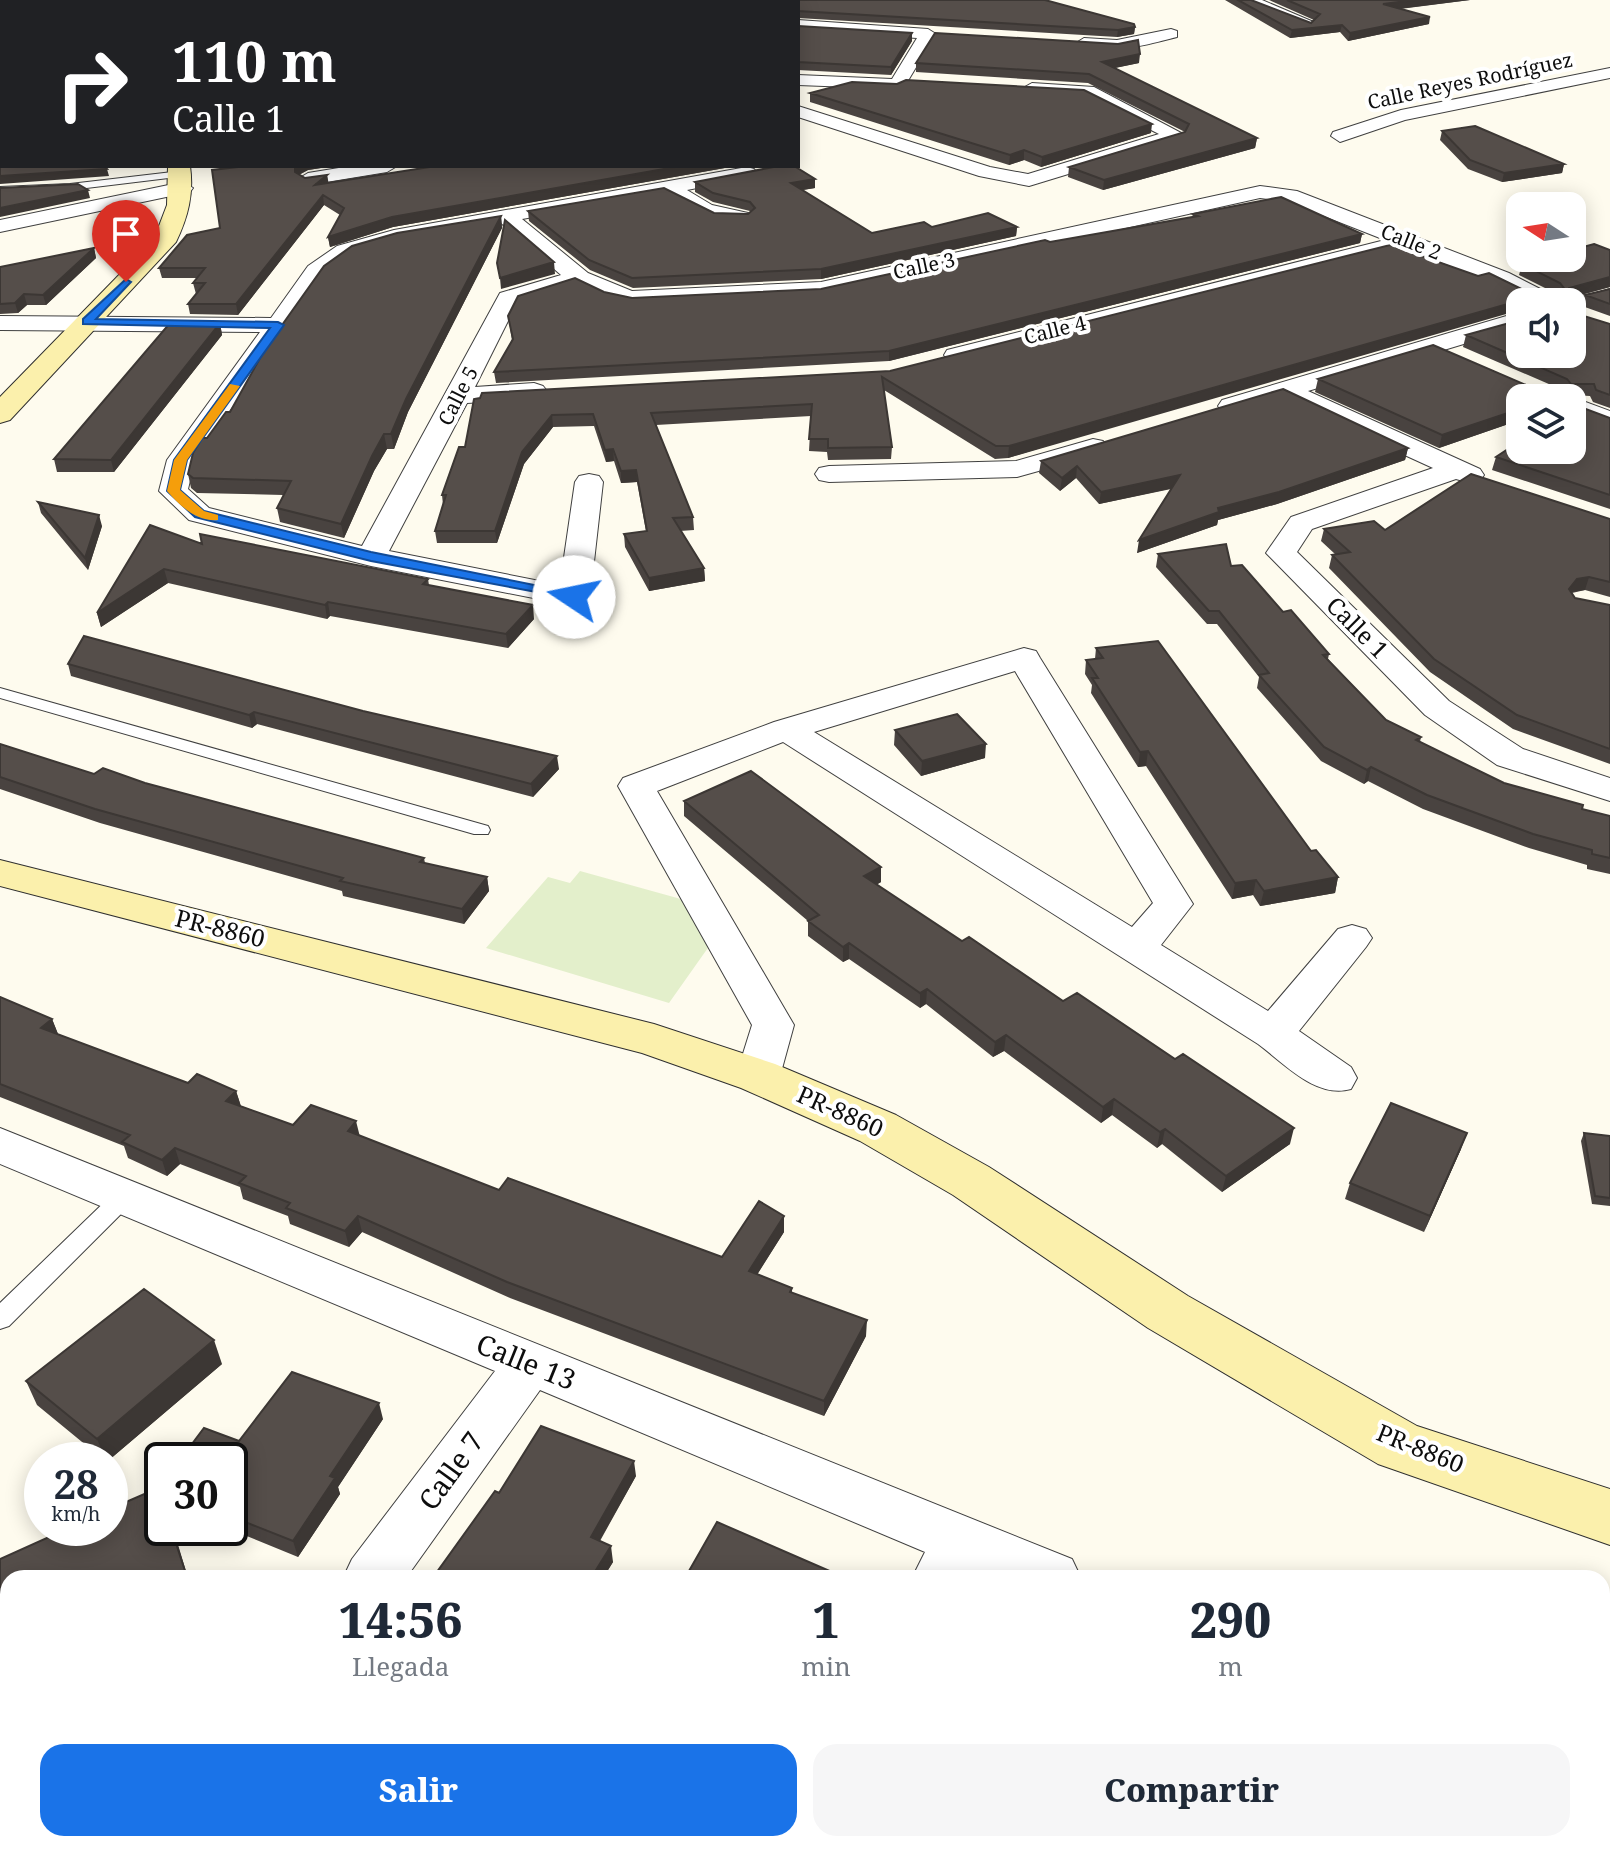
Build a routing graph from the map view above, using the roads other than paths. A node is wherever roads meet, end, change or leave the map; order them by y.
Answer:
1 (1248, 0) edge
2 (1308, 23) edge
3 (800, 25) edge
4 (1171, 34) dead end
5 (1070, 42) edge
6 (1610, 73) edge
7 (800, 80) edge
8 (1010, 86) edge
9 (800, 112) edge
10 (1340, 136) dead end
11 (376, 168) edge
12 (772, 169) edge
13 (184, 175) edge
14 (309, 180) edge
15 (668, 187) junction
16 (0, 190) edge
17 (1270, 193) joint
18 (505, 216) junction
19 (741, 217) edge
20 (0, 226) edge
21 (1407, 241) junction
22 (578, 277) junction
23 (1521, 288) edge
24 (1610, 292) edge
25 (1586, 299) edge
26 (1586, 318) edge
27 (87, 322) junction
28 (0, 323) edge
29 (1506, 323) edge
30 (1601, 324) edge
31 (278, 325) junction
32 (1433, 346) junction
33 (1460, 358) edge
34 (935, 360) edge
35 (554, 390) edge
36 (1284, 390) junction
37 (459, 396) junction
38 (1586, 411) edge
39 (1209, 412) edge
40 (0, 414) edge
41 (1610, 420) edge
42 (1118, 440) edge
43 (1456, 470) junction
44 (829, 474) dead end
45 (589, 482) dead end
46 (1498, 484) edge
47 (371, 557) junction
48 (0, 693) edge
49 (786, 729) junction
50 (1610, 790) edge
51 (481, 830) dead end
52 (0, 873) edge
53 (1352, 938) dead end
54 (1137, 948) junction
55 (1273, 1034) junction
56 (758, 1076) junction
57 (1335, 1078) dead end
58 (0, 1145) edge
59 (125, 1196) junction
60 (0, 1319) edge
61 (530, 1364) junction
62 (1610, 1517) edge
63 (951, 1560) edge
64 (378, 1570) edge
65 (1007, 1570) edge

1 - 2 street
3 - 7 street
4 - 5 street
6 - 10 street, Calle Reyes Rodríguez
8 - 9 street
11 - 14 street
12 - 15 street
13 - 16 lane
13 - 20 street
13 - 27 street
15 - 18 street
15 - 19 street
17 - 21 street, Calle 2
17 - 22 street, Calle 3
18 - 22 street, Calle 3
18 - 31 street
21 - 23 street, Calle 2
21 - 34 street, Calle 4
22 - 37 street, Calle 5
24 - 25 lane
26 - 30 street
27 - 28 street
27 - 31 street
27 - 40 street
29 - 32 street
31 - 47 street
32 - 33 street
32 - 36 street
35 - 37 street
36 - 39 street
36 - 43 street
37 - 47 street, Calle 5
38 - 41 street
42 - 44 street
43 - 46 street
43 - 50 street, Calle 1
45 - 47 street
48 - 51 lane
49 - 54 street
49 - 54 street
49 - 56 street
52 - 56 street, PR-8860 / PR-8860
53 - 55 street
54 - 55 street
55 - 57 street
56 - 62 street, PR-8860 / PR-8860
58 - 59 street, Calle 13
59 - 60 lane
59 - 61 street, Calle 13
61 - 63 street, Calle 13
61 - 64 street, Calle 7
63 - 65 street, Calle 13

